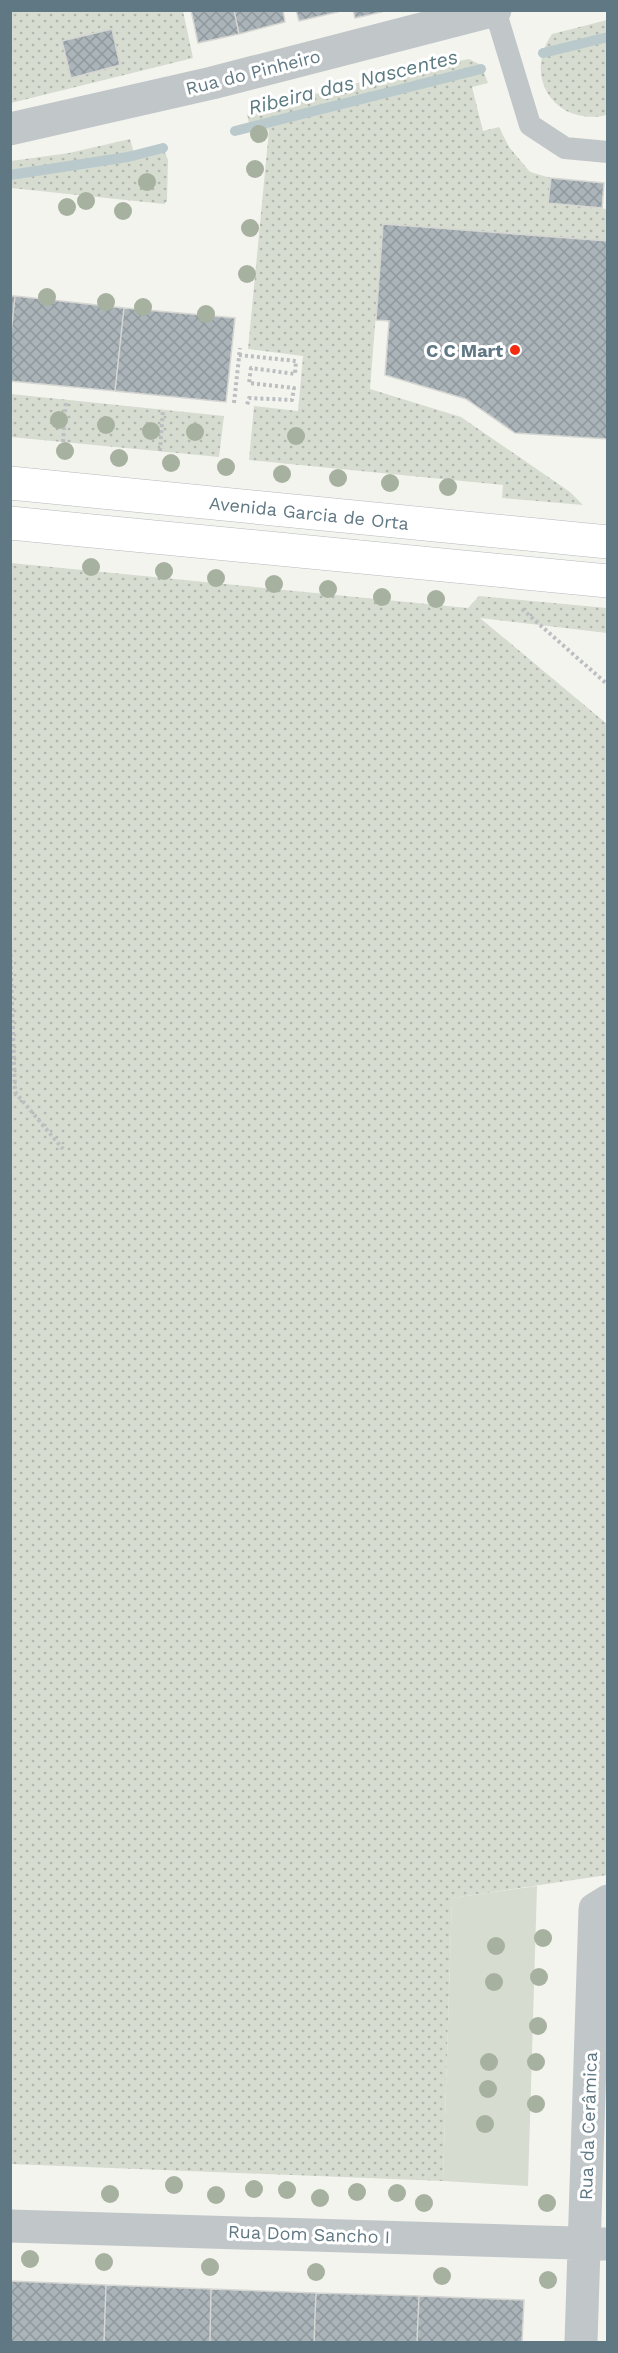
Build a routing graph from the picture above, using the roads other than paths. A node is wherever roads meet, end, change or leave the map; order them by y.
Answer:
1 (495, 10) edge
2 (10, 129) edge
3 (608, 152) edge
4 (10, 483) edge
5 (10, 523) edge
6 (608, 542) edge
7 (608, 581) edge
8 (601, 1905) edge
9 (599, 2050) edge
10 (10, 2226) edge
11 (595, 2243) edge
12 (581, 2343) edge

1 - 2 street, Rua do Pinheiro
1 - 3 lane
4 - 6 main road, Avenida Garcia de Orta
5 - 7 main road
8 - 9 street, Rua da Cerâmica
9 - 11 street, Rua da Cerâmica
10 - 11 street, Rua Dom Sancho I
11 - 12 street, Rua da Cerâmica

